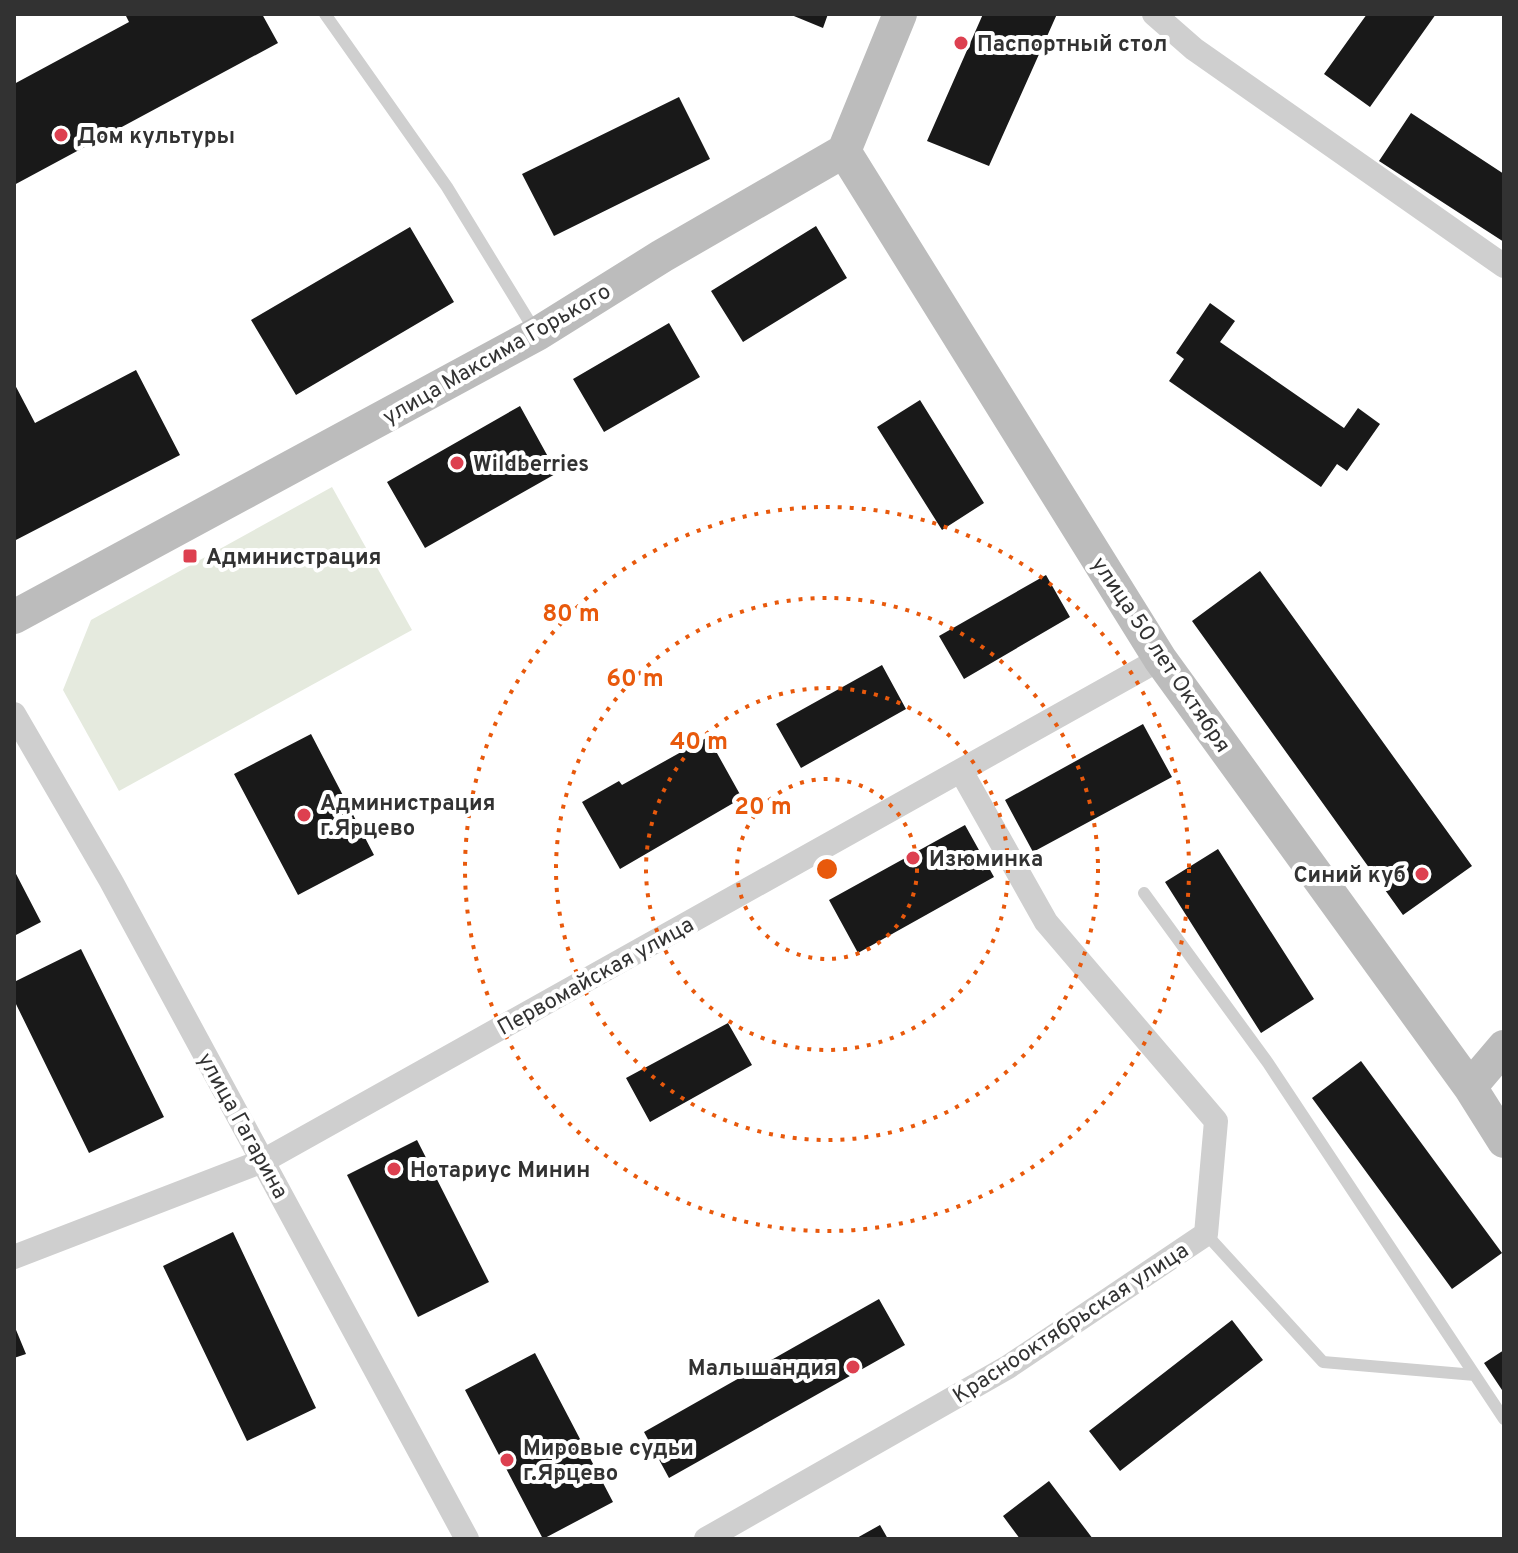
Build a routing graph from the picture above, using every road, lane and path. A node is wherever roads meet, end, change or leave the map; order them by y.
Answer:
1 (325, 14) edge
2 (900, 14) edge
3 (1154, 14) edge
4 (844, 151) junction
5 (1504, 266) edge
6 (537, 334) junction
7 (14, 617) edge
8 (1160, 659) junction
9 (14, 714) edge
10 (961, 771) junction
11 (1144, 893) dead end
12 (1504, 1047) edge
13 (1470, 1087) junction
14 (1504, 1141) edge
15 (263, 1161) junction
16 (1206, 1234) junction
17 (14, 1257) edge
18 (1475, 1375) junction
19 (1504, 1419) edge
20 (467, 1539) edge
21 (706, 1539) edge

1 - 6 lane
2 - 4 street
3 - 5 street
4 - 6 street, улица Максима Горького
4 - 8 street, улица 50 лет Октября
6 - 7 street, улица Максима Горького
8 - 10 street, Первомайская улица
8 - 13 street, улица 50 лет Октября
9 - 15 street, улица Гагарина
10 - 15 street, Первомайская улица
10 - 16 street, Краснооктябрьская улица
11 - 18 lane
12 - 13 street
13 - 14 street, улица 50 лет Октября
15 - 17 street, Первомайская улица
15 - 20 street, улица Гагарина
16 - 18 lane
16 - 21 street, Краснооктябрьская улица
18 - 19 lane

